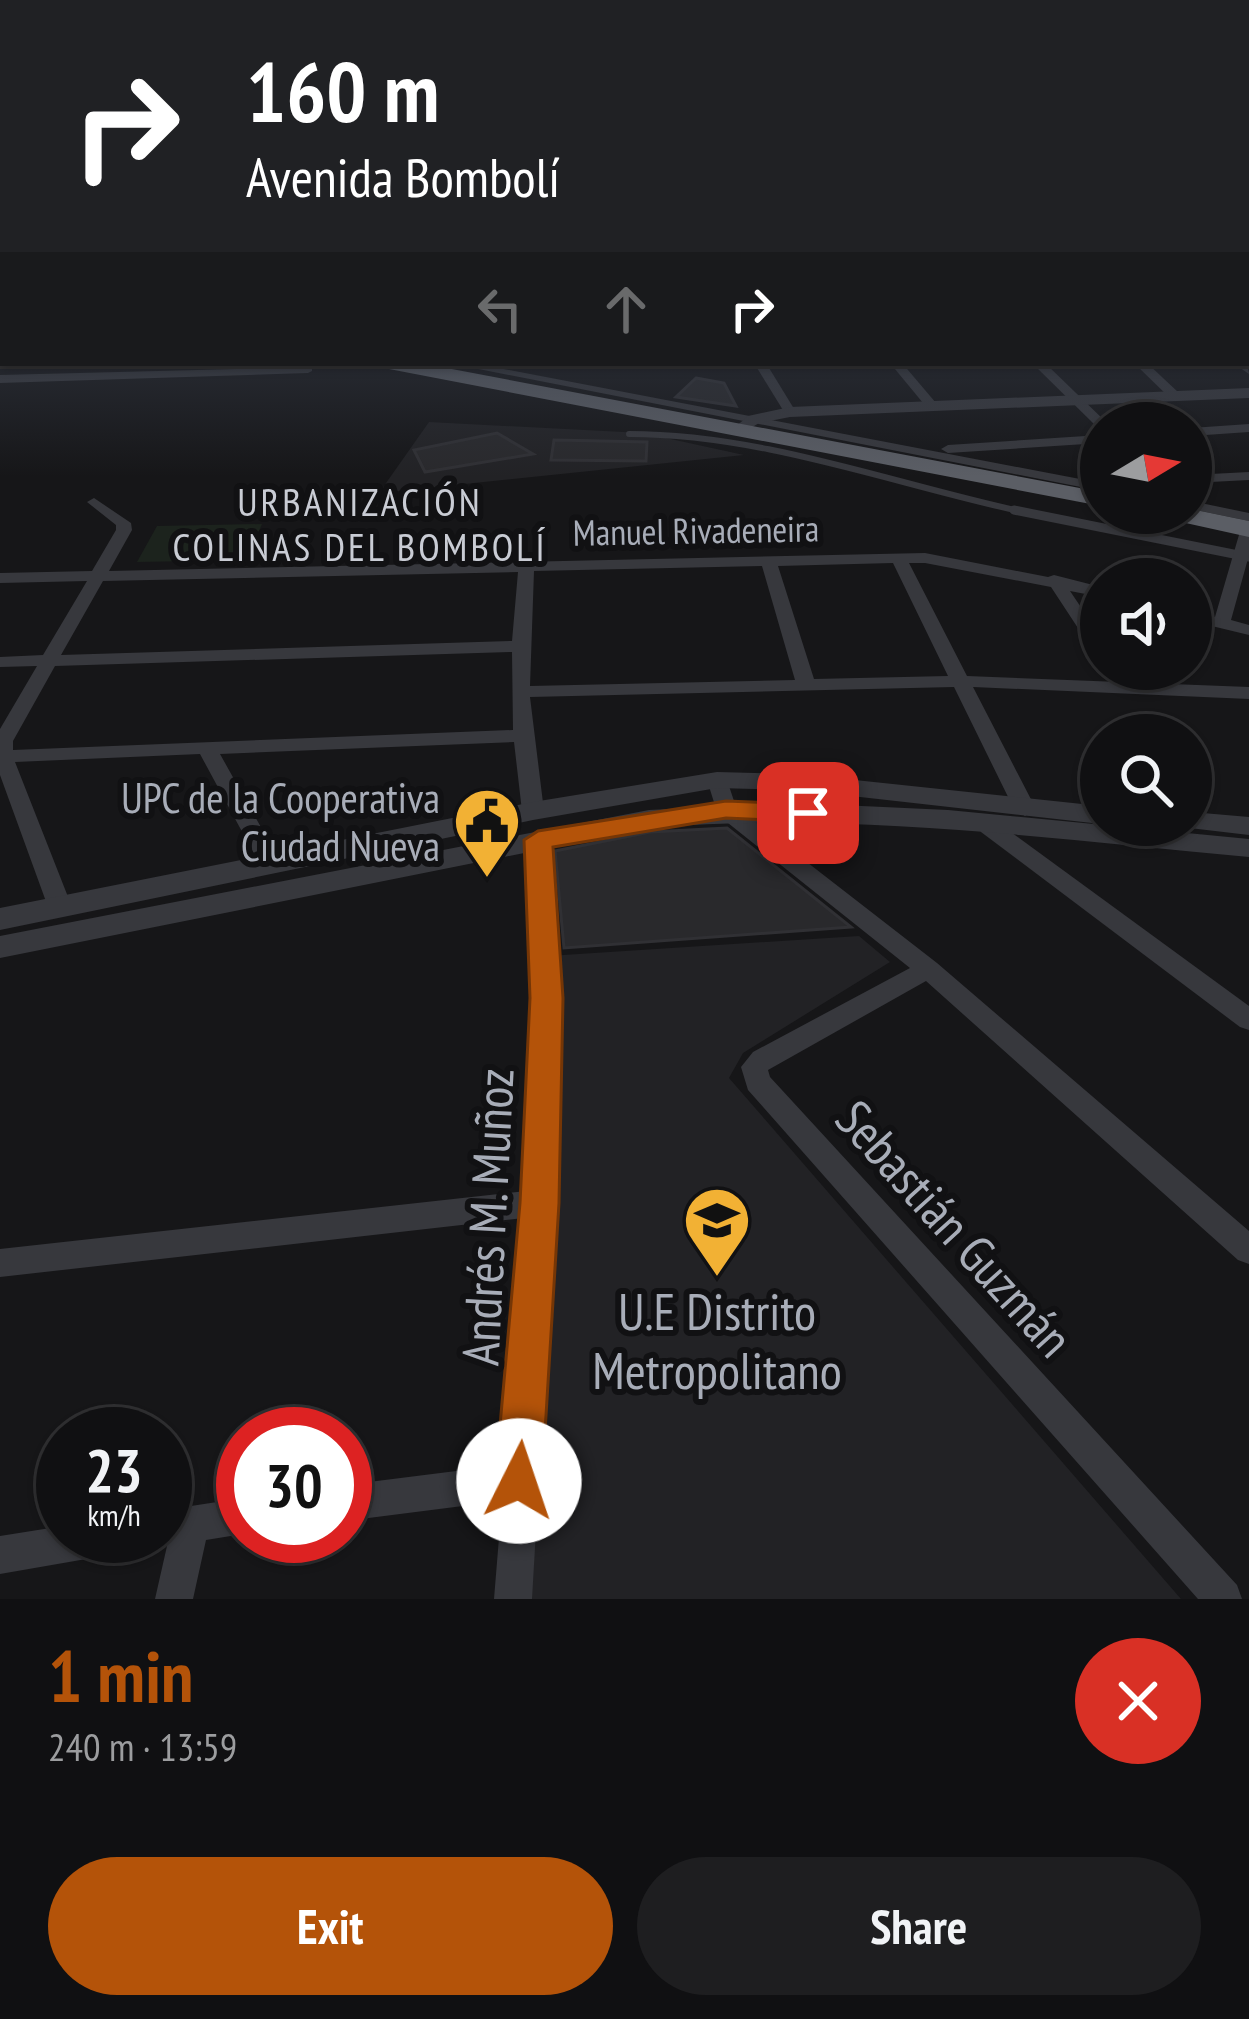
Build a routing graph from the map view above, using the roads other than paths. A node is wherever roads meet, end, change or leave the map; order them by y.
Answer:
1 (411, 366) edge
2 (462, 366) edge
3 (520, 366) edge
4 (762, 366) edge
5 (899, 366) edge
6 (1040, 366) edge
7 (1143, 366) edge
8 (308, 369) dead end
9 (492, 377) junction
10 (0, 379) edge
11 (1175, 396) junction
12 (1249, 397) edge
13 (1094, 402) edge
14 (1108, 402) edge
15 (1080, 403) junction
16 (932, 406) junction
17 (790, 412) junction
18 (758, 426) junction
19 (1249, 428) edge
20 (1212, 431) edge
21 (629, 434) dead end
22 (1080, 440) edge
23 (919, 452) junction
24 (882, 455) junction
25 (1249, 476) edge
26 (1212, 478) edge
27 (1080, 483) edge
28 (1080, 489) edge
29 (1064, 491) junction
30 (1080, 494) edge
31 (94, 502) dead end
32 (1212, 517) edge
33 (1212, 525) edge
34 (1247, 536) edge
35 (898, 558) junction
36 (769, 562) junction
37 (526, 566) junction
38 (102, 576) junction
39 (0, 578) edge
40 (1054, 580) junction
41 (1080, 587) edge
42 (1080, 619) edge
43 (1212, 622) edge
44 (1221, 624) junction
45 (1249, 630) edge
46 (519, 646) junction
47 (46, 661) junction
48 (0, 662) edge
49 (959, 681) junction
50 (806, 684) junction
51 (1080, 685) edge
52 (1188, 690) edge
53 (521, 692) junction
54 (1249, 693) edge
55 (519, 736) junction
56 (207, 748) junction
57 (3, 756) junction
58 (717, 780) junction
59 (1025, 809) junction
60 (726, 810) junction
61 (1080, 813) edge
62 (536, 826) junction
63 (989, 826) junction
64 (1212, 830) edge
65 (1247, 844) edge
66 (271, 865) junction
67 (61, 907) junction
68 (0, 919) edge
69 (0, 947) edge
70 (928, 969) junction
71 (1249, 1020) edge
72 (540, 1203) junction
73 (1249, 1250) edge
74 (0, 1263) edge
75 (519, 1481) junction
76 (372, 1500) edge
77 (36, 1549) edge
78 (0, 1555) edge
79 (176, 1563) edge
80 (174, 1599) edge
81 (512, 1599) edge
82 (1223, 1599) edge

1 - 9 highway
2 - 9 street
3 - 9 street
4 - 17 street
5 - 16 street
6 - 15 street
7 - 11 street
8 - 10 street
9 - 18 highway
11 - 12 street
11 - 13 street
12 - 14 street
15 - 16 street
15 - 18 street
16 - 17 street
17 - 18 street
18 - 23 street
18 - 24 highway
19 - 20 street
21 - 34 lane
22 - 23 street
23 - 24 street
23 - 27 street
24 - 29 highway
25 - 26 street
28 - 29 street
29 - 30 highway
31 - 38 street
32 - 34 street
33 - 34 highway
34 - 44 street
35 - 36 street, Manuel Rivadeneira
35 - 40 street, Manuel Rivadeneira
35 - 49 street
36 - 37 street, Manuel Rivadeneira
36 - 50 street
37 - 38 street, Manuel Rivadeneira
37 - 46 street, Andrés M. Muñoz
38 - 39 street, Manuel Rivadeneira
38 - 47 street
40 - 41 street, Manuel Rivadeneira
40 - 42 street
43 - 44 street
44 - 45 street
46 - 47 street
46 - 53 street, Andrés M. Muñoz
47 - 48 street
47 - 57 street
49 - 50 street
49 - 51 street
49 - 59 street
50 - 53 street
52 - 54 street
53 - 55 street, Andrés M. Muñoz
55 - 56 street
55 - 62 street, Andrés M. Muñoz
56 - 57 street
56 - 66 street
57 - 67 street
58 - 59 street
58 - 60 street
58 - 62 street
59 - 61 street
60 - 62 street
60 - 63 street
60 - 70 street
62 - 66 street
62 - 69 street
62 - 72 street, Andrés M. Muñoz
63 - 65 street
63 - 71 street
64 - 65 street
66 - 67 street
67 - 68 street
70 - 73 street
70 - 82 street, Sebastián Guzmán
72 - 74 street
72 - 75 street, Andrés M. Muñoz
75 - 76 street
75 - 81 street, Andrés M. Muñoz
77 - 78 street
79 - 80 street

